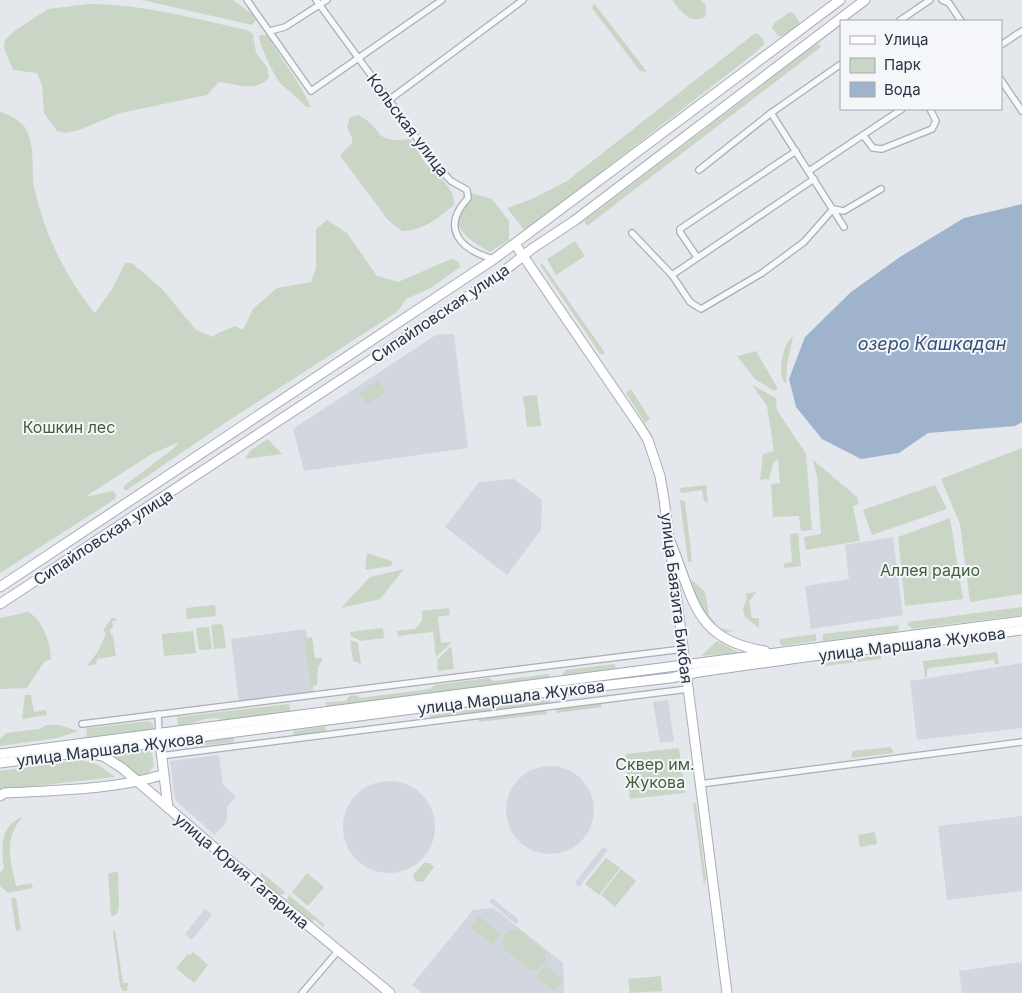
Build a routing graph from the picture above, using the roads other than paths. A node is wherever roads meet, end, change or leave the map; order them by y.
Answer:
1 (247, 0) edge
2 (327, 0) edge
3 (442, 0) edge
4 (523, 0) edge
5 (840, 0) edge
6 (865, 0) edge
7 (930, 0) edge
8 (942, 0) edge
9 (318, 3) edge
10 (900, 20) edge
11 (960, 20) edge
12 (270, 31) junction
13 (1022, 31) edge
14 (1002, 43) edge
15 (774, 52) junction
16 (359, 59) junction
17 (781, 63) junction
18 (840, 65) edge
19 (1002, 81) edge
20 (389, 100) junction
21 (900, 110) edge
22 (930, 110) edge
23 (1022, 111) edge
24 (771, 113) junction
25 (863, 135) junction
26 (796, 151) junction
27 (699, 170) dead end
28 (809, 170) junction
29 (814, 179) junction
30 (881, 189) dead end
31 (833, 209) junction
32 (844, 227) dead end
33 (632, 233) dead end
34 (515, 244) junction
35 (523, 256) junction
36 (697, 257) junction
37 (494, 259) junction
38 (672, 275) junction
39 (669, 539) junction
40 (0, 587) edge
41 (0, 604) edge
42 (1022, 621) edge
43 (1022, 630) edge
44 (683, 650) junction
45 (774, 653) junction
46 (685, 664) junction
47 (686, 675) junction
48 (688, 689) junction
49 (158, 714) junction
50 (82, 724) dead end
51 (158, 739) junction
52 (1022, 742) edge
53 (80, 752) junction
54 (0, 754) edge
55 (160, 756) junction
56 (0, 763) edge
57 (162, 776) junction
58 (138, 783) junction
59 (700, 784) junction
60 (0, 796) edge
61 (168, 808) junction
62 (338, 951) junction
63 (302, 993) edge
64 (390, 993) edge
65 (727, 993) edge

1 - 12 street
2 - 9 street
3 - 16 street
4 - 20 street
5 - 15 main road, Сипайловская улица
6 - 17 main road, Сипайловская улица
7 - 10 street
8 - 11 street
9 - 12 street
9 - 16 street, Кольская улица
12 - 16 street
13 - 14 street
15 - 17 main road
15 - 34 main road, Сипайловская улица
16 - 20 street, Кольская улица
17 - 35 main road, Сипайловская улица
18 - 24 street
19 - 23 street
20 - 37 street, Кольская улица
21 - 25 street
22 - 25 street
24 - 26 street
24 - 27 street
25 - 28 street
26 - 28 street
26 - 36 street
28 - 29 street
29 - 31 street
29 - 36 street
30 - 31 street
31 - 32 street
31 - 38 street
33 - 38 street
34 - 35 main road, улица Баязита Бикбая
34 - 37 main road, Сипайловская улица
35 - 39 main road, улица Баязита Бикбая
35 - 41 main road, Сипайловская улица
36 - 38 street
37 - 40 main road, Сипайловская улица
39 - 44 main road, улица Баязита Бикбая
39 - 45 main road
42 - 45 main road, улица Маршала Жукова
43 - 47 main road, улица Маршала Жукова
44 - 46 main road, улица Баязита Бикбая
44 - 49 street
45 - 46 main road, улица Маршала Жукова
46 - 47 main road, улица Баязита Бикбая
46 - 51 main road, улица Маршала Жукова
47 - 48 main road, улица Баязита Бикбая
47 - 51 main road, улица Маршала Жукова
48 - 55 street
48 - 59 main road, улица Баязита Бикбая
49 - 50 street
49 - 51 street, улица Юрия Гагарина
51 - 53 main road, улица Маршала Жукова
51 - 54 main road, улица Маршала Жукова
51 - 55 main road, улица Юрия Гагарина
52 - 59 street
53 - 56 main road, улица Маршала Жукова
53 - 58 main road
55 - 57 main road, улица Юрия Гагарина
57 - 58 main road
57 - 61 main road, улица Юрия Гагарина
58 - 60 main road
58 - 61 main road
59 - 65 main road, улица Баязита Бикбая
61 - 62 main road, улица Юрия Гагарина
62 - 63 street
62 - 64 main road, улица Юрия Гагарина

